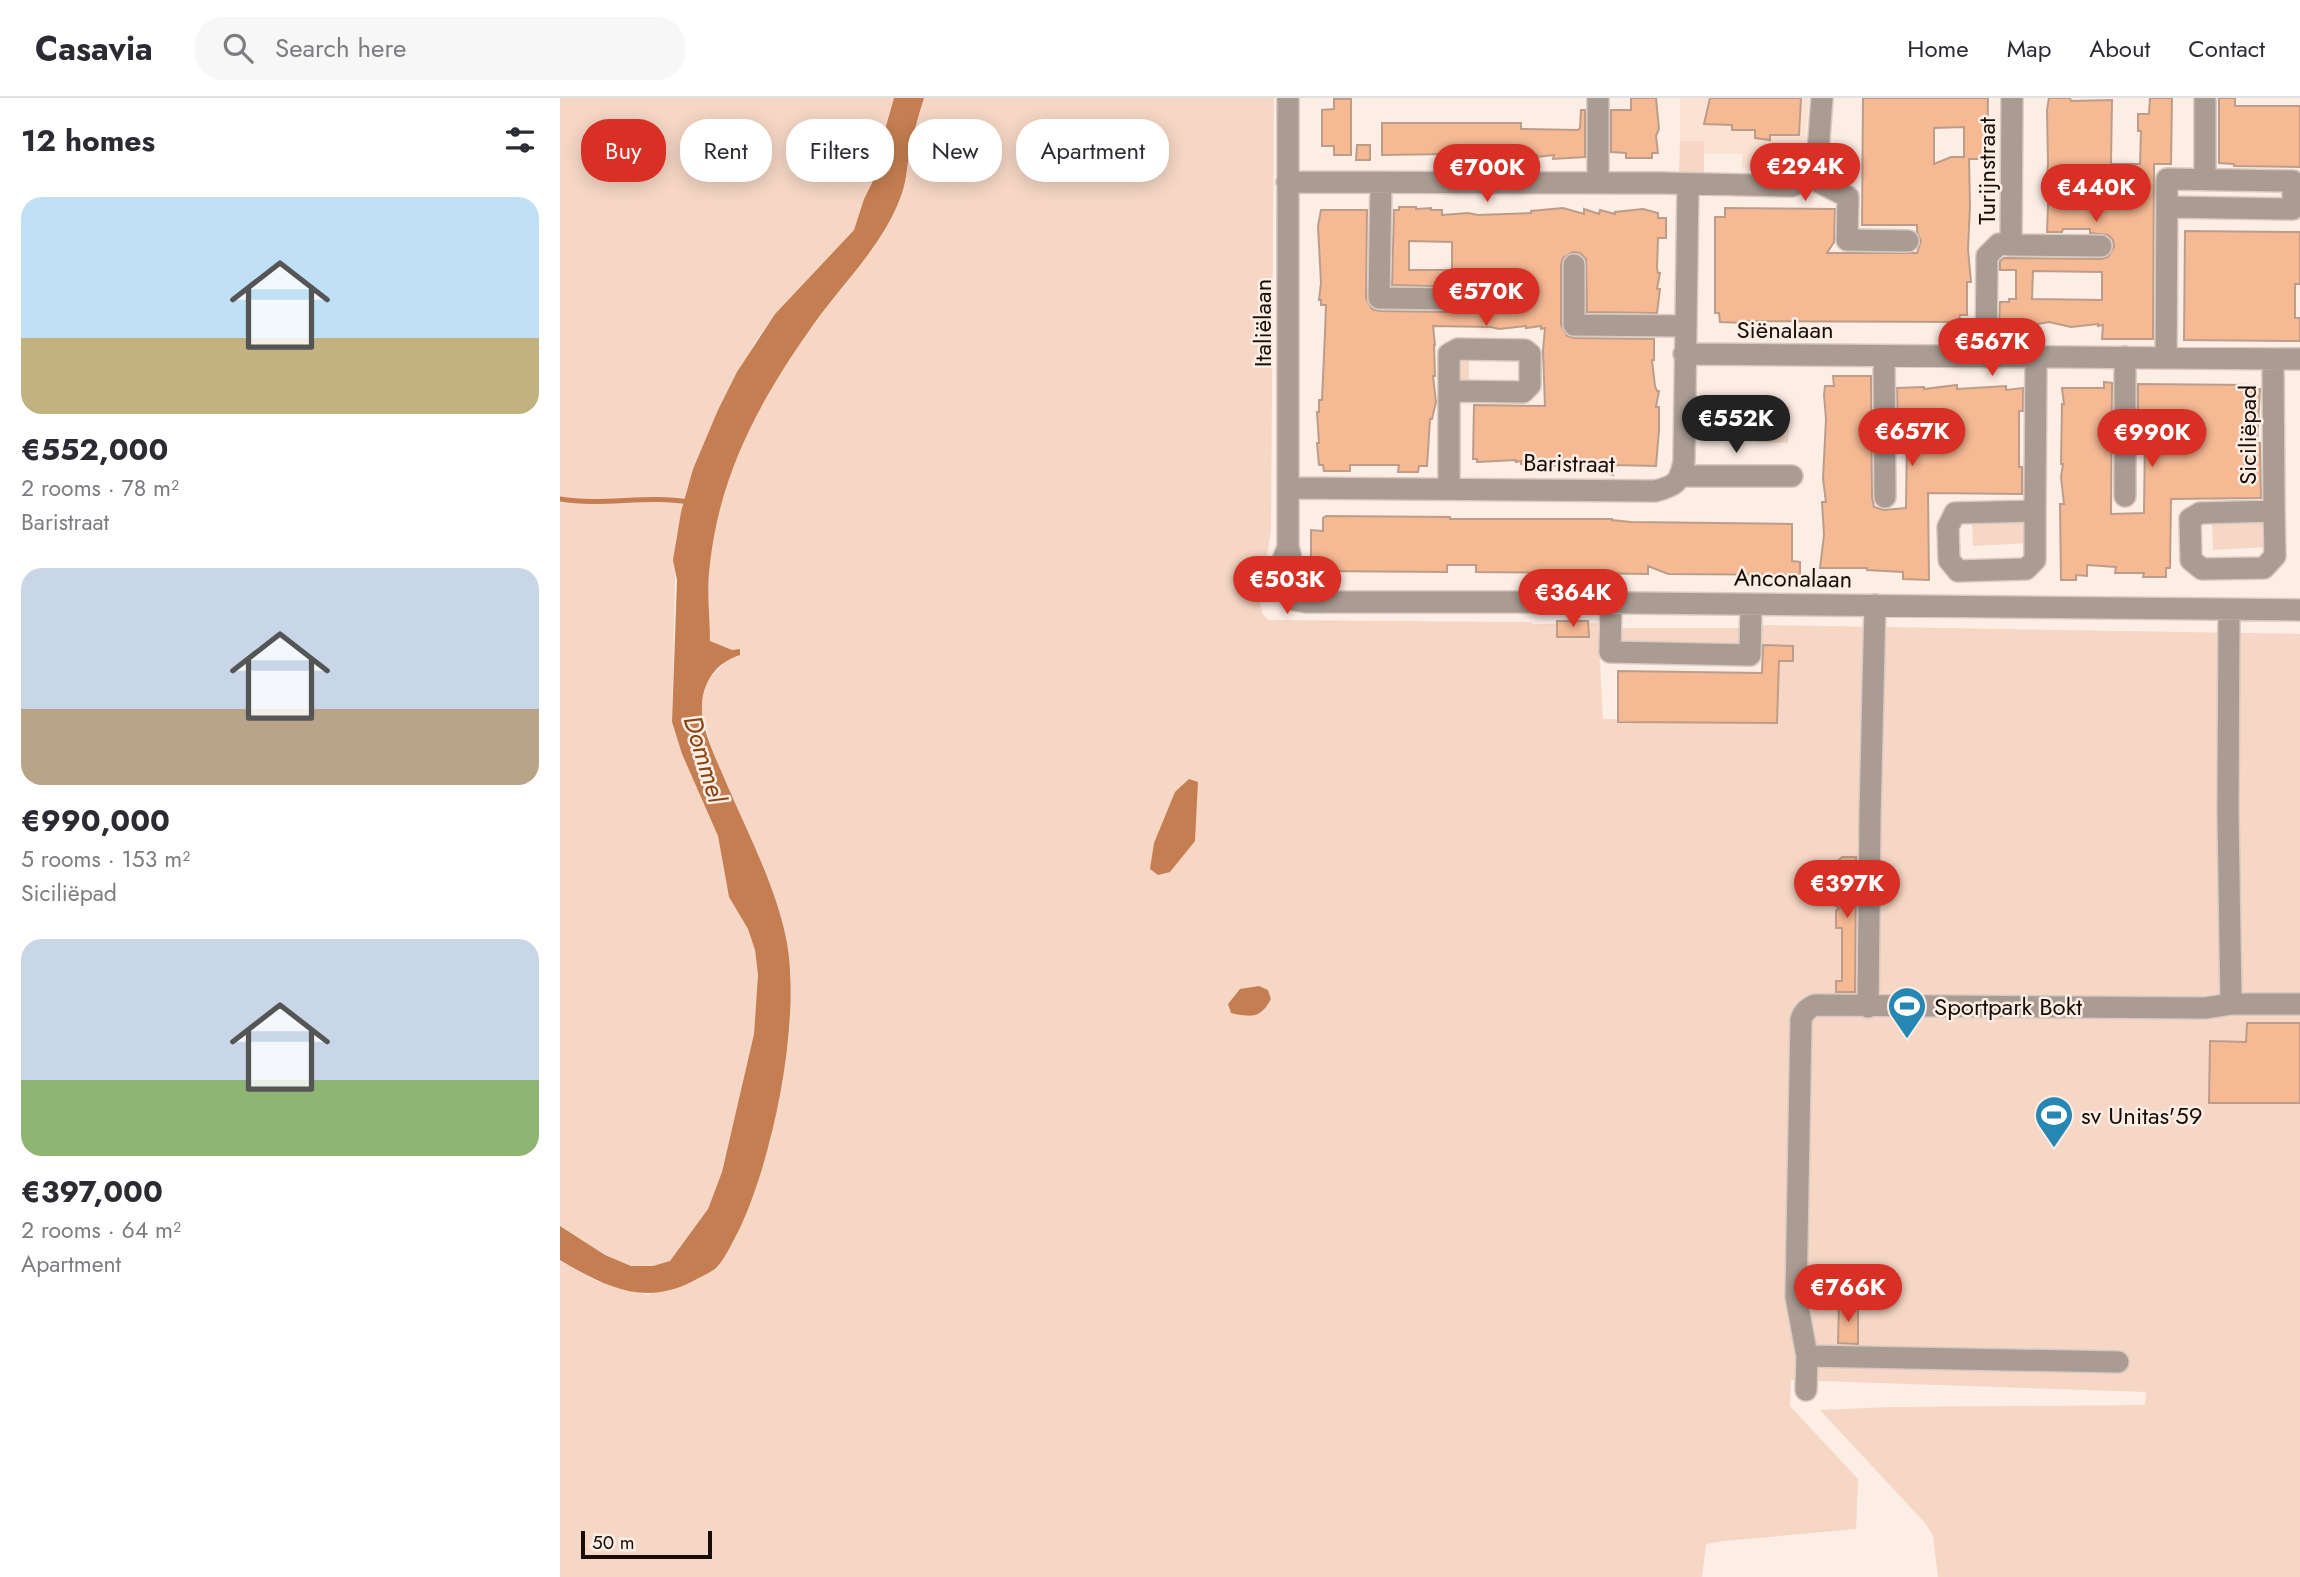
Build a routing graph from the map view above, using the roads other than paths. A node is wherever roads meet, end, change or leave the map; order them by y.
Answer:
1 (1288, 98) edge
2 (1598, 98) edge
3 (1822, 98) edge
4 (2012, 98) edge
5 (2205, 98) edge
6 (1810, 177) junction
7 (2205, 180) junction
8 (1287, 182) junction
9 (1381, 183) junction
10 (1598, 183) junction
11 (1688, 184) junction
12 (2167, 207) junction
13 (1908, 240) dead end
14 (2011, 245) junction
15 (2101, 246) dead end
16 (1574, 265) dead end
17 (1450, 299) dead end
18 (1685, 326) junction
19 (1684, 354) junction
20 (1884, 356) junction
21 (1986, 357) junction
22 (2036, 357) junction
23 (2125, 358) junction
24 (2166, 358) junction
25 (2273, 359) junction
26 (2300, 359) edge
27 (1450, 391) dead end
28 (1681, 476) junction
29 (1791, 476) dead end
30 (1289, 488) junction
31 (1449, 488) junction
32 (2125, 496) dead end
33 (1885, 497) dead end
34 (2035, 511) junction
35 (2274, 511) dead end
36 (1289, 595) joint
37 (1611, 603) junction
38 (1751, 604) junction
39 (1875, 605) junction
40 (2229, 609) junction
41 (2300, 610) edge
42 (2231, 1004) junction
43 (2300, 1004) edge
44 (1868, 1007) junction
45 (1807, 1356) junction
46 (2118, 1362) dead end
47 (1806, 1390) dead end

1 - 8 street, Italiëlaan
2 - 10 street
3 - 6 street
4 - 14 street, Turijnstraat
5 - 7 street
6 - 11 street
6 - 13 street
7 - 12 street
7 - 12 street
8 - 9 street
8 - 30 street, Italiëlaan
9 - 10 street
9 - 17 street
10 - 11 street
11 - 18 street
12 - 24 street
14 - 15 street, Turijnstraat
14 - 21 street, Turijnstraat
16 - 18 street
18 - 19 street
19 - 20 street, Siënalaan
19 - 28 street
20 - 21 street, Siënalaan
20 - 33 street
21 - 22 street, Siënalaan
22 - 23 street, Siënalaan
22 - 34 street
23 - 24 street, Siënalaan
23 - 32 street
24 - 25 street, Siënalaan
25 - 26 street, Siënalaan
25 - 35 street, Siciliëpad
27 - 31 street
28 - 29 street, Baristraat
28 - 31 street, Baristraat
30 - 31 street, Baristraat
30 - 36 street, Italiëlaan
34 - 34 street
36 - 37 street, Anconalaan
37 - 38 street, Anconalaan
37 - 38 street
38 - 39 street, Anconalaan
39 - 40 street, Anconalaan
39 - 44 street
40 - 41 street, Anconalaan
40 - 42 street
42 - 43 street
42 - 44 street
44 - 45 street
45 - 46 street
45 - 47 street

